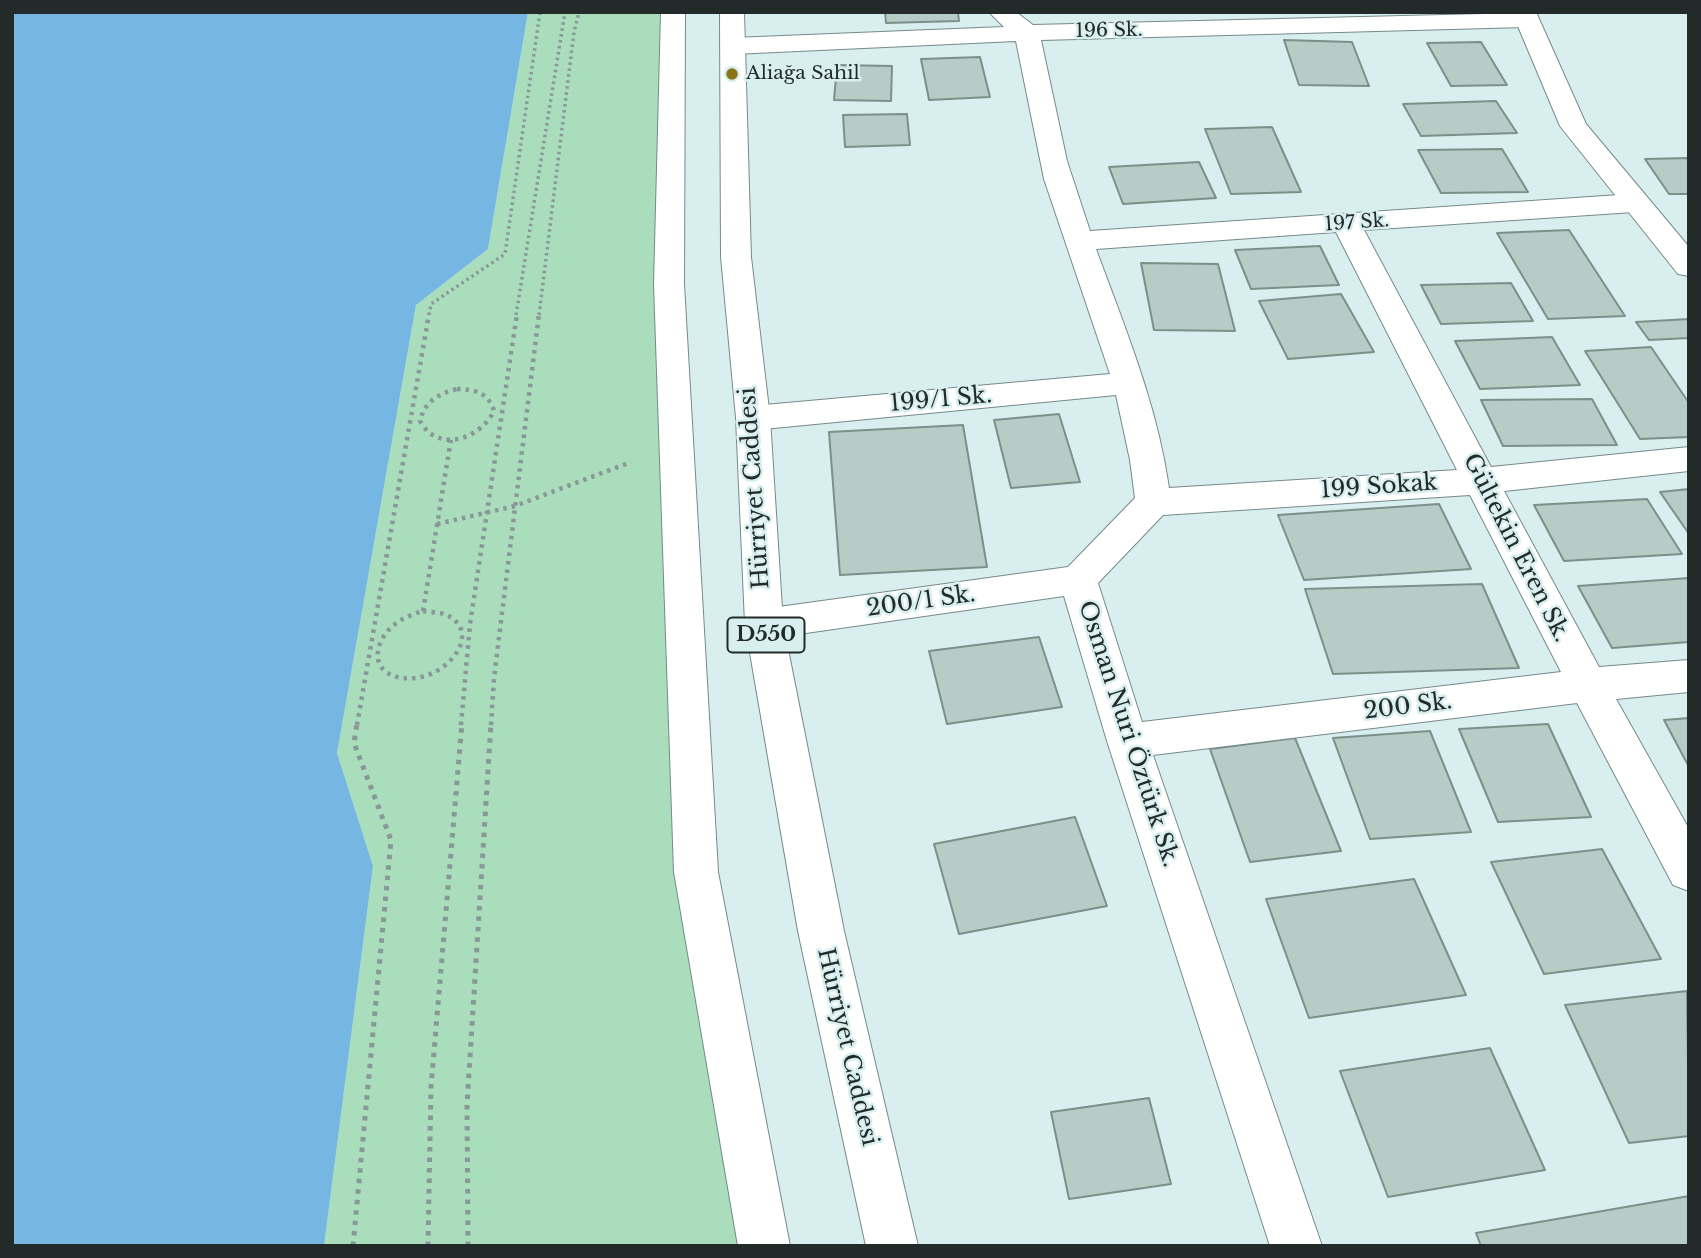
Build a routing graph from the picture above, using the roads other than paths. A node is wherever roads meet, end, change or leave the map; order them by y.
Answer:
1 (673, 12) edge
2 (1525, 16) edge
3 (1014, 22) edge
4 (733, 29) edge
5 (1634, 203) junction
6 (1346, 224) junction
7 (1080, 242) junction
8 (1689, 267) edge
9 (1129, 383) junction
10 (752, 418) junction
11 (1689, 459) edge
12 (1482, 481) junction
13 (1153, 502) junction
14 (1078, 580) junction
15 (764, 624) junction
16 (1689, 676) edge
17 (1586, 685) junction
18 (1129, 741) junction
19 (1689, 872) edge
20 (764, 1246) edge
21 (892, 1246) edge
22 (1296, 1246) edge

1 - 20 main road
2 - 3 main road, 196 Sk.
2 - 5 main road
3 - 4 main road, 196 Sk.
3 - 7 main road
4 - 10 main road, Hürriyet Caddesi / D550
5 - 6 main road, 197 Sk.
5 - 8 main road
6 - 7 main road, 197 Sk.
6 - 12 main road, Gültekin Eren Sk.
7 - 9 main road
9 - 10 main road, 199/1 Sk.
9 - 13 main road
10 - 15 main road, Hürriyet Caddesi / D550
11 - 12 main road, 199 Sokak
12 - 13 main road, 199 Sokak
12 - 17 main road, Gültekin Eren Sk.
13 - 14 main road, Osman Nuri Öztürk Sk.
14 - 15 main road, 200/1 Sk.
14 - 18 main road, Osman Nuri Öztürk Sk.
15 - 21 main road, Hürriyet Caddesi / D550
16 - 17 main road, 200 Sk.
17 - 18 main road, 200 Sk.
17 - 19 main road, Gültekin Eren Sk.
18 - 22 main road, Osman Nuri Öztürk Sk.

